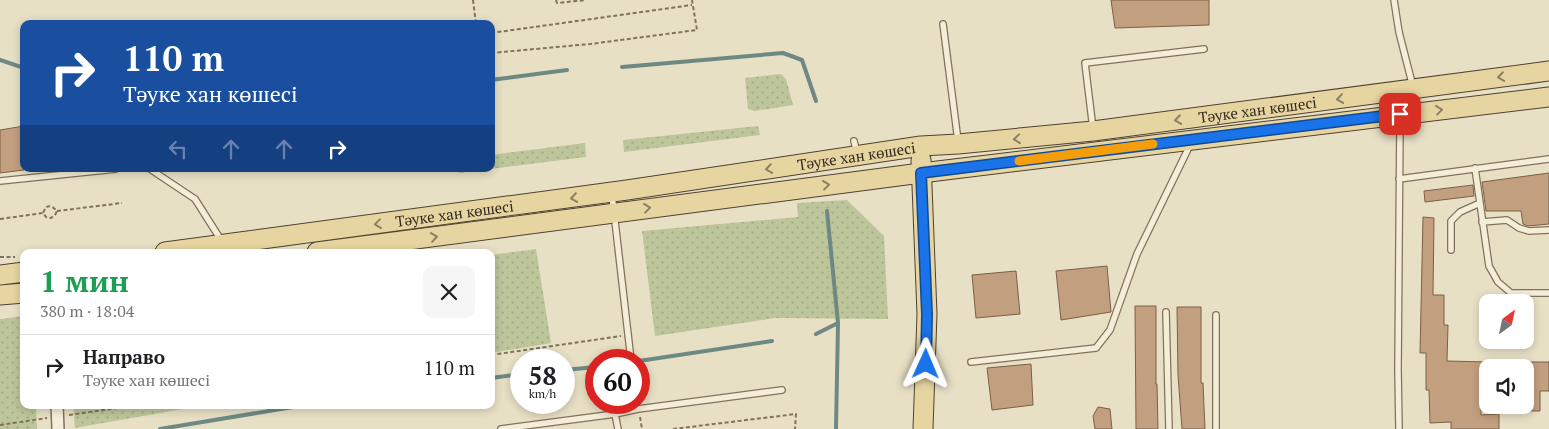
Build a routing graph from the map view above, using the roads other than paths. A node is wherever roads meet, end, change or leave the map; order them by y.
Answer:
1 (1394, 0) edge
2 (943, 24) dead end
3 (1204, 49) dead end
4 (1548, 70) edge
5 (1414, 89) junction
6 (1549, 97) edge
7 (1400, 114) junction
8 (1093, 131) junction
9 (1193, 139) junction
10 (958, 144) junction
11 (921, 146) junction
12 (1549, 158) edge
13 (1475, 168) junction
14 (87, 172) edge
15 (154, 172) edge
16 (921, 173) junction
17 (1399, 179) junction
18 (0, 181) edge
19 (612, 192) junction
20 (1480, 203) junction
21 (614, 212) junction
22 (1482, 222) junction
23 (1549, 230) edge
24 (224, 244) junction
25 (187, 249) edge
26 (339, 249) edge
27 (1451, 250) dead end
28 (20, 264) edge
29 (0, 275) edge
30 (20, 293) edge
31 (1549, 293) edge
32 (0, 295) edge
33 (1166, 312) dead end
34 (1216, 315) dead end
35 (629, 349) edge
36 (971, 362) dead end
37 (782, 390) dead end
38 (650, 405) edge
39 (57, 409) edge
40 (615, 414) joint
41 (58, 426) edge
42 (502, 429) edge
43 (618, 429) edge
44 (923, 429) edge
45 (1169, 429) edge
46 (1216, 429) edge
47 (1399, 429) edge

1 - 5 lane
2 - 10 lane
3 - 8 lane
4 -> 5 main road, Тәуке хан көшесі
5 -> 8 main road, Тәуке хан көшесі
7 -> 6 main road, Тәуке хан көшесі
7 - 9 main road, Тәуке хан көшесі
7 - 17 lane
8 -> 10 main road, Тәуке хан көшесі
9 - 16 main road, Тәуке хан көшесі
9 - 36 lane
10 - 11 main road, Тәуке хан көшесі
11 - 16 main road
11 -> 19 main road, Тәуке хан көшесі
12 - 13 lane
13 - 17 lane
13 - 20 lane
14 - 18 lane
15 - 24 lane
21 -> 16 main road, Тәуке хан көшесі
16 - 44 main road
17 - 47 lane
19 - 21 lane
19 -> 24 main road, Тәуке хан көшесі
20 - 22 lane
20 - 27 lane
26 -> 21 main road, Тәуке хан көшесі
21 - 35 lane
22 - 23 lane
22 - 31 lane
24 - 25 main road, Тәуке хан көшесі
28 - 29 main road
30 - 32 main road
33 - 45 lane
34 - 46 lane
37 - 38 lane
39 - 41 street
40 - 42 lane
40 - 43 lane

